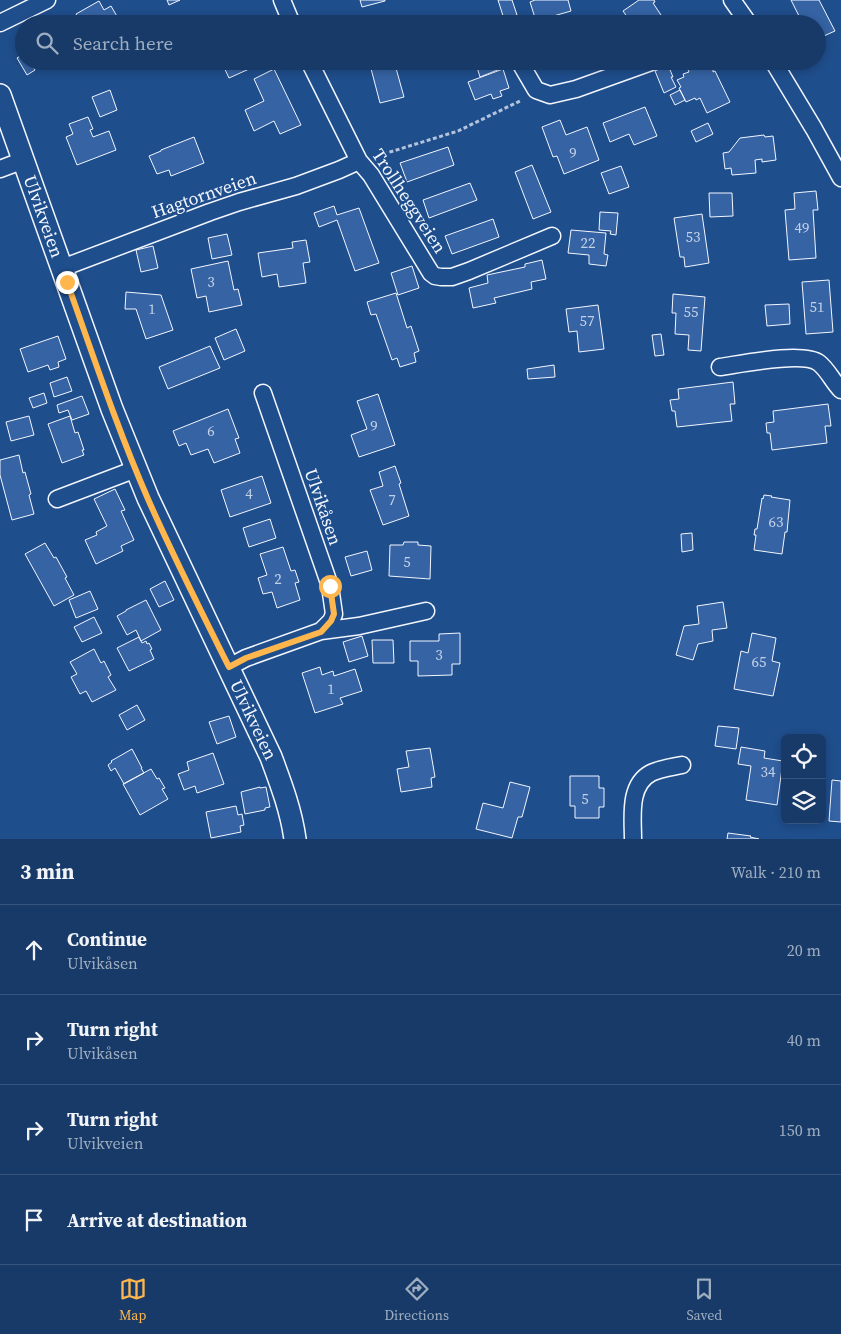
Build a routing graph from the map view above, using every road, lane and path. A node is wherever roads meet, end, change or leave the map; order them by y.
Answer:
1 (48, 0) edge
2 (282, 0) edge
3 (732, 0) edge
4 (17, 15) edge
5 (288, 15) edge
6 (743, 15) edge
7 (15, 16) edge
8 (0, 23) edge
9 (314, 70) edge
10 (525, 70) edge
11 (629, 70) edge
12 (778, 70) edge
13 (541, 91) junction
14 (0, 95) edge
15 (24, 160) junction
16 (359, 161) junction
17 (0, 169) edge
18 (841, 178) edge
19 (552, 236) dead end
20 (62, 268) junction
21 (720, 367) dead end
22 (841, 390) edge
23 (263, 393) dead end
24 (136, 469) junction
25 (57, 499) dead end
26 (426, 612) dead end
27 (321, 632) junction
28 (229, 667) junction
29 (682, 765) dead end
30 (295, 839) edge
31 (633, 839) edge

1 - 4 street
2 - 5 street
3 - 6 street
7 - 8 street
9 - 16 street, Trollheggveien
10 - 13 street
11 - 13 street
12 - 18 street
13 - 16 path
14 - 15 street, Ulvikveien
15 - 17 street, Ulvikveien
15 - 20 street, Ulvikveien
16 - 19 street, Trollheggveien
16 - 20 street, Hagtornveien
20 - 24 street, Ulvikveien
21 - 22 street
23 - 27 street, Ulvikåsen
24 - 25 street
24 - 28 street, Ulvikveien
26 - 27 street
27 - 28 street
28 - 30 street, Ulvikveien
29 - 31 street

